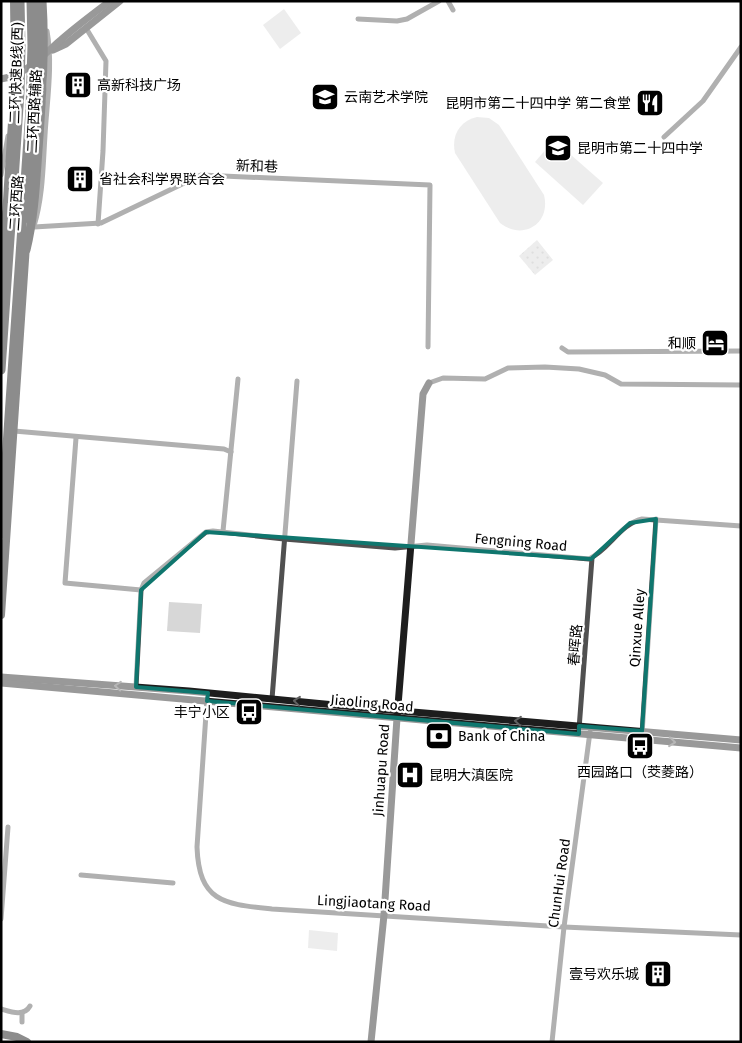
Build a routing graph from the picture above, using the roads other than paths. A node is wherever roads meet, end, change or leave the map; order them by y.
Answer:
1 (14, 1) edge
2 (20, 1) edge
3 (31, 1) edge
4 (39, 1) edge
5 (110, 1) edge
6 (120, 1) edge
7 (439, 1) edge
8 (448, 1) edge
9 (453, 10) dead end
10 (358, 19) dead end
11 (86, 28) junction
12 (741, 47) edge
13 (48, 52) junction
14 (37, 61) junction
15 (15, 75) junction
16 (1, 79) edge
17 (13, 108) junction
18 (664, 137) dead end
19 (15, 160) junction
20 (1, 175) edge
21 (98, 224) junction
22 (34, 227) junction
23 (1, 246) edge
24 (26, 250) junction
25 (1, 289) edge
26 (428, 348) dead end
27 (562, 348) dead end
28 (741, 351) edge
29 (1, 370) edge
30 (238, 379) dead end
31 (297, 381) dead end
32 (429, 383) joint
33 (741, 385) edge
34 (14, 431) junction
35 (76, 438) junction
36 (231, 452) junction
37 (656, 519) junction
38 (741, 526) edge
39 (223, 531) junction
40 (1, 534) edge
41 (284, 539) junction
42 (411, 547) junction
43 (592, 558) junction
44 (141, 590) junction
45 (1, 615) edge
46 (1, 677) edge
47 (1, 683) edge
48 (136, 687) junction
49 (207, 697) junction
50 (272, 699) junction
51 (398, 714) junction
52 (580, 726) junction
53 (590, 731) junction
54 (579, 734) junction
55 (642, 735) junction
56 (741, 740) edge
57 (741, 748) edge
58 (8, 827) dead end
59 (82, 876) dead end
60 (173, 883) dead end
61 (384, 915) junction
62 (1, 918) edge
63 (564, 927) junction
64 (741, 935) edge
65 (30, 1006) dead end
66 (1, 1009) edge
67 (22, 1013) junction
68 (22, 1022) dead end
69 (4, 1034) edge
70 (26, 1041) edge
71 (371, 1042) edge
72 (552, 1042) edge

1 - 15 main road, 二环西路
2 - 19 highway
3 - 40 highway, 二环快速B线(西)
4 - 13 street, 二环西路辅路
4 - 14 main road, 二环西路
4 - 24 highway
5 - 13 street
6 - 11 street
7 - 10 street
8 - 9 street
11 - 13 street
11 - 21 street
12 - 18 street
13 - 14 street
13 - 22 street, 二环西路辅路
14 - 15 street
14 - 24 main road, 二环西路
15 - 16 street
15 - 17 main road, 二环西路
17 - 20 street, 二环西路辅路
17 - 25 main road, 二环西路
19 - 23 highway
19 - 29 highway
21 - 22 street, 新和巷
21 - 26 street, 新和巷
22 - 24 street, 二环西路辅路
24 - 34 main road, 二环西路
27 - 28 street
30 - 36 street
31 - 41 street
32 - 33 street
32 - 42 street, Jinhuapu Road
34 - 35 street
34 - 45 main road, 二环西路
35 - 36 street
35 - 44 street
36 - 39 street
37 - 38 street
37 - 43 street
37 - 55 street, Qinxue Alley
39 - 41 street, Fengning Road
39 - 44 street, Fengning Road
41 - 42 street, Fengning Road
41 - 50 street
42 - 43 street, Fengning Road
42 - 51 street, Jinhuapu Road
43 - 52 street, 春晖路
44 - 48 street
48 -> 46 street, Jiaoling Road
47 - 49 street, Jiaoling Road
48 - 49 street, Jiaoling Road
49 - 50 street, Jiaoling Road
49 - 51 street, Jiaoling Road
49 - 61 street, Lingjiaotang Road
51 -> 50 street, Jiaoling Road
52 -> 51 street, Jiaoling Road
51 - 54 street, Jiaoling Road
51 - 61 street, Jinhuapu Road
52 - 53 street, Jiaoling Road
52 - 54 street, 春晖路
53 - 54 street, Jiaoling Road
53 - 55 street, Jiaoling Road
53 - 63 street, ChunHui Road
55 - 56 street, Jiaoling Road
55 -> 57 street, Jiaoling Road
58 - 62 street
59 - 60 street
61 - 63 street, Lingjiaotang Road
61 - 71 street, Jinhuapu Road
63 - 64 street, Lingjiaotang Road
63 - 72 street, ChunHui Road
65 - 67 street
66 - 67 street
67 - 68 street
69 - 70 main road

